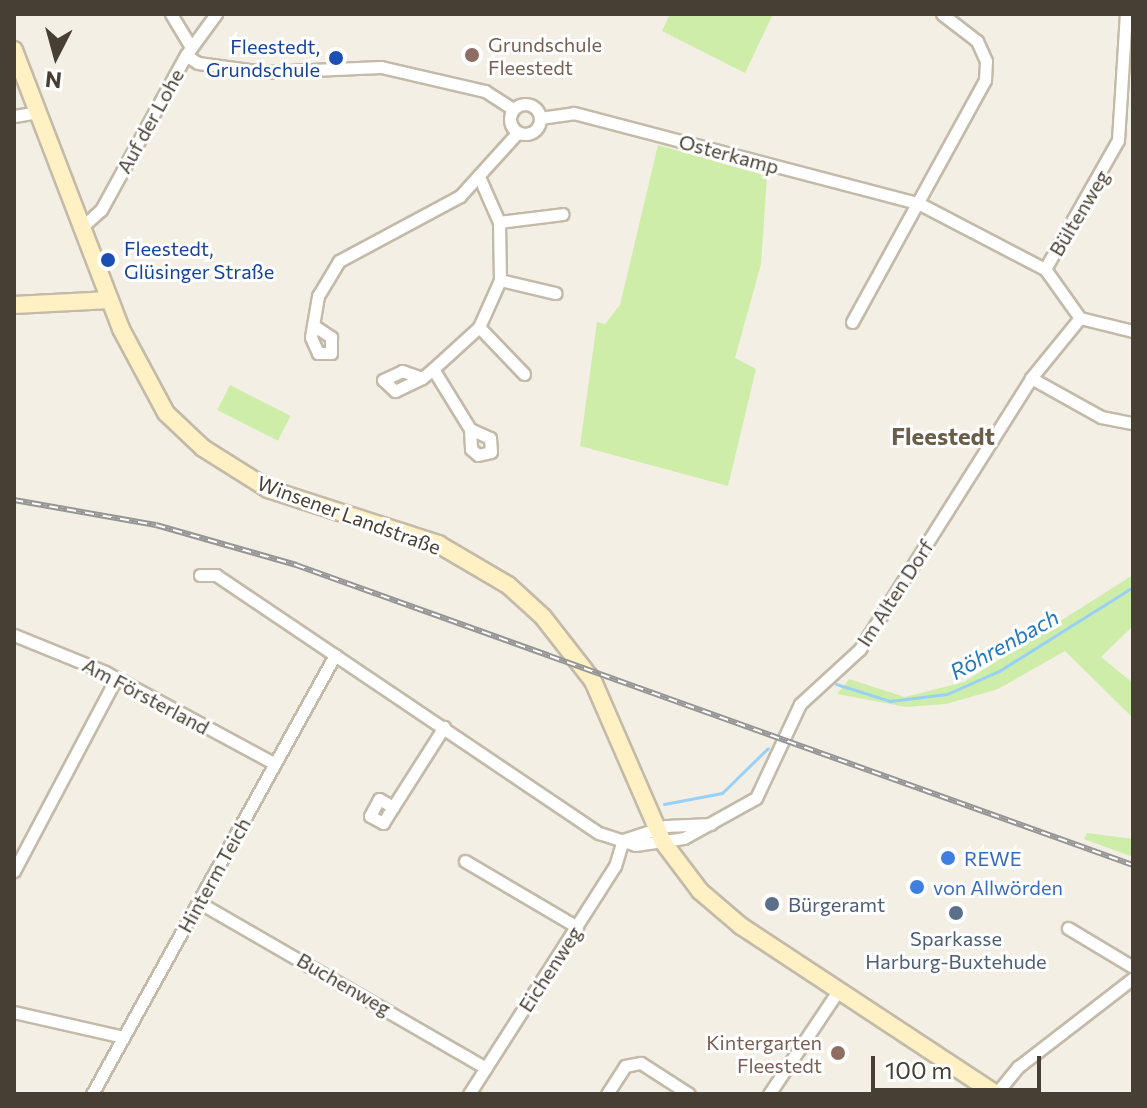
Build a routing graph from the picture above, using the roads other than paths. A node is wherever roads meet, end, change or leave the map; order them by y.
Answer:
1 (171, 14) edge
2 (216, 14) edge
3 (942, 14) edge
4 (1126, 14) edge
5 (14, 50) edge
6 (188, 51) junction
7 (513, 109) junction
8 (40, 112) junction
9 (14, 116) edge
10 (540, 118) junction
11 (518, 132) junction
12 (480, 179) junction
13 (918, 203) junction
14 (563, 214) dead end
15 (499, 222) junction
16 (83, 226) junction
17 (1045, 269) junction
18 (500, 280) junction
19 (555, 293) dead end
20 (110, 300) junction
21 (14, 305) edge
22 (1080, 318) junction
23 (852, 322) dead end
24 (313, 325) dead end
25 (479, 327) junction
26 (1133, 331) edge
27 (433, 369) junction
28 (524, 374) dead end
29 (422, 378) dead end
30 (1031, 378) junction
31 (1133, 423) edge
32 (470, 429) dead end
33 (200, 575) dead end
34 (14, 635) edge
35 (335, 655) junction
36 (116, 678) junction
37 (444, 727) junction
38 (275, 764) junction
39 (393, 807) dead end
40 (660, 835) junction
41 (623, 840) junction
42 (465, 861) dead end
43 (14, 871) edge
44 (200, 903) junction
45 (577, 927) junction
46 (1068, 928) dead end
47 (1133, 967) edge
48 (1133, 978) edge
49 (838, 991) junction
50 (14, 1012) edge
51 (123, 1037) junction
52 (486, 1068) junction
53 (92, 1094) edge
54 (469, 1094) edge
55 (607, 1094) edge
56 (689, 1094) edge
57 (769, 1094) edge
58 (996, 1094) edge

1 - 6 street
2 - 6 street, Auf der Lohe
3 - 13 street
4 - 17 street, Bültenweg
5 - 8 street, Winsener Landstraße
6 - 7 street, Osterkamp
6 - 16 street, Auf der Lohe
7 - 10 street, Osterkamp
7 - 11 street
8 - 9 street
8 - 16 street, Winsener Landstraße
10 - 11 street, Osterkamp
10 - 13 street, Osterkamp
11 - 12 street
12 - 15 street
12 - 24 street
13 - 17 street, Osterkamp
13 - 23 street
14 - 15 street
15 - 18 street
16 - 20 street, Winsener Landstraße
17 - 22 street, Osterkamp
18 - 19 street
18 - 25 street
20 - 21 street
20 - 40 street, Winsener Landstraße
22 - 26 street
22 - 30 street, Im Alten Dorf
25 - 27 street
25 - 28 street
27 - 29 street
27 - 32 street
30 - 31 street
30 - 40 street, Im Alten Dorf
33 - 35 street
34 - 36 street, Am Försterland
35 - 37 street
35 - 38 street, Hinterm Teich
36 - 38 street, Am Försterland
36 - 43 street
37 - 39 street
37 - 41 street
38 - 44 street, Hinterm Teich
40 - 41 street
40 - 49 street, Winsener Landstraße
41 - 45 street, Eichenweg
42 - 45 street
44 - 51 street, Hinterm Teich
44 - 52 street, Buchenweg
45 - 52 street, Eichenweg
46 - 47 street
48 - 58 street
49 - 57 street
49 - 58 street, Winsener Landstraße
50 - 51 street
51 - 53 street, Hinterm Teich
52 - 54 street, Eichenweg
55 - 56 street

